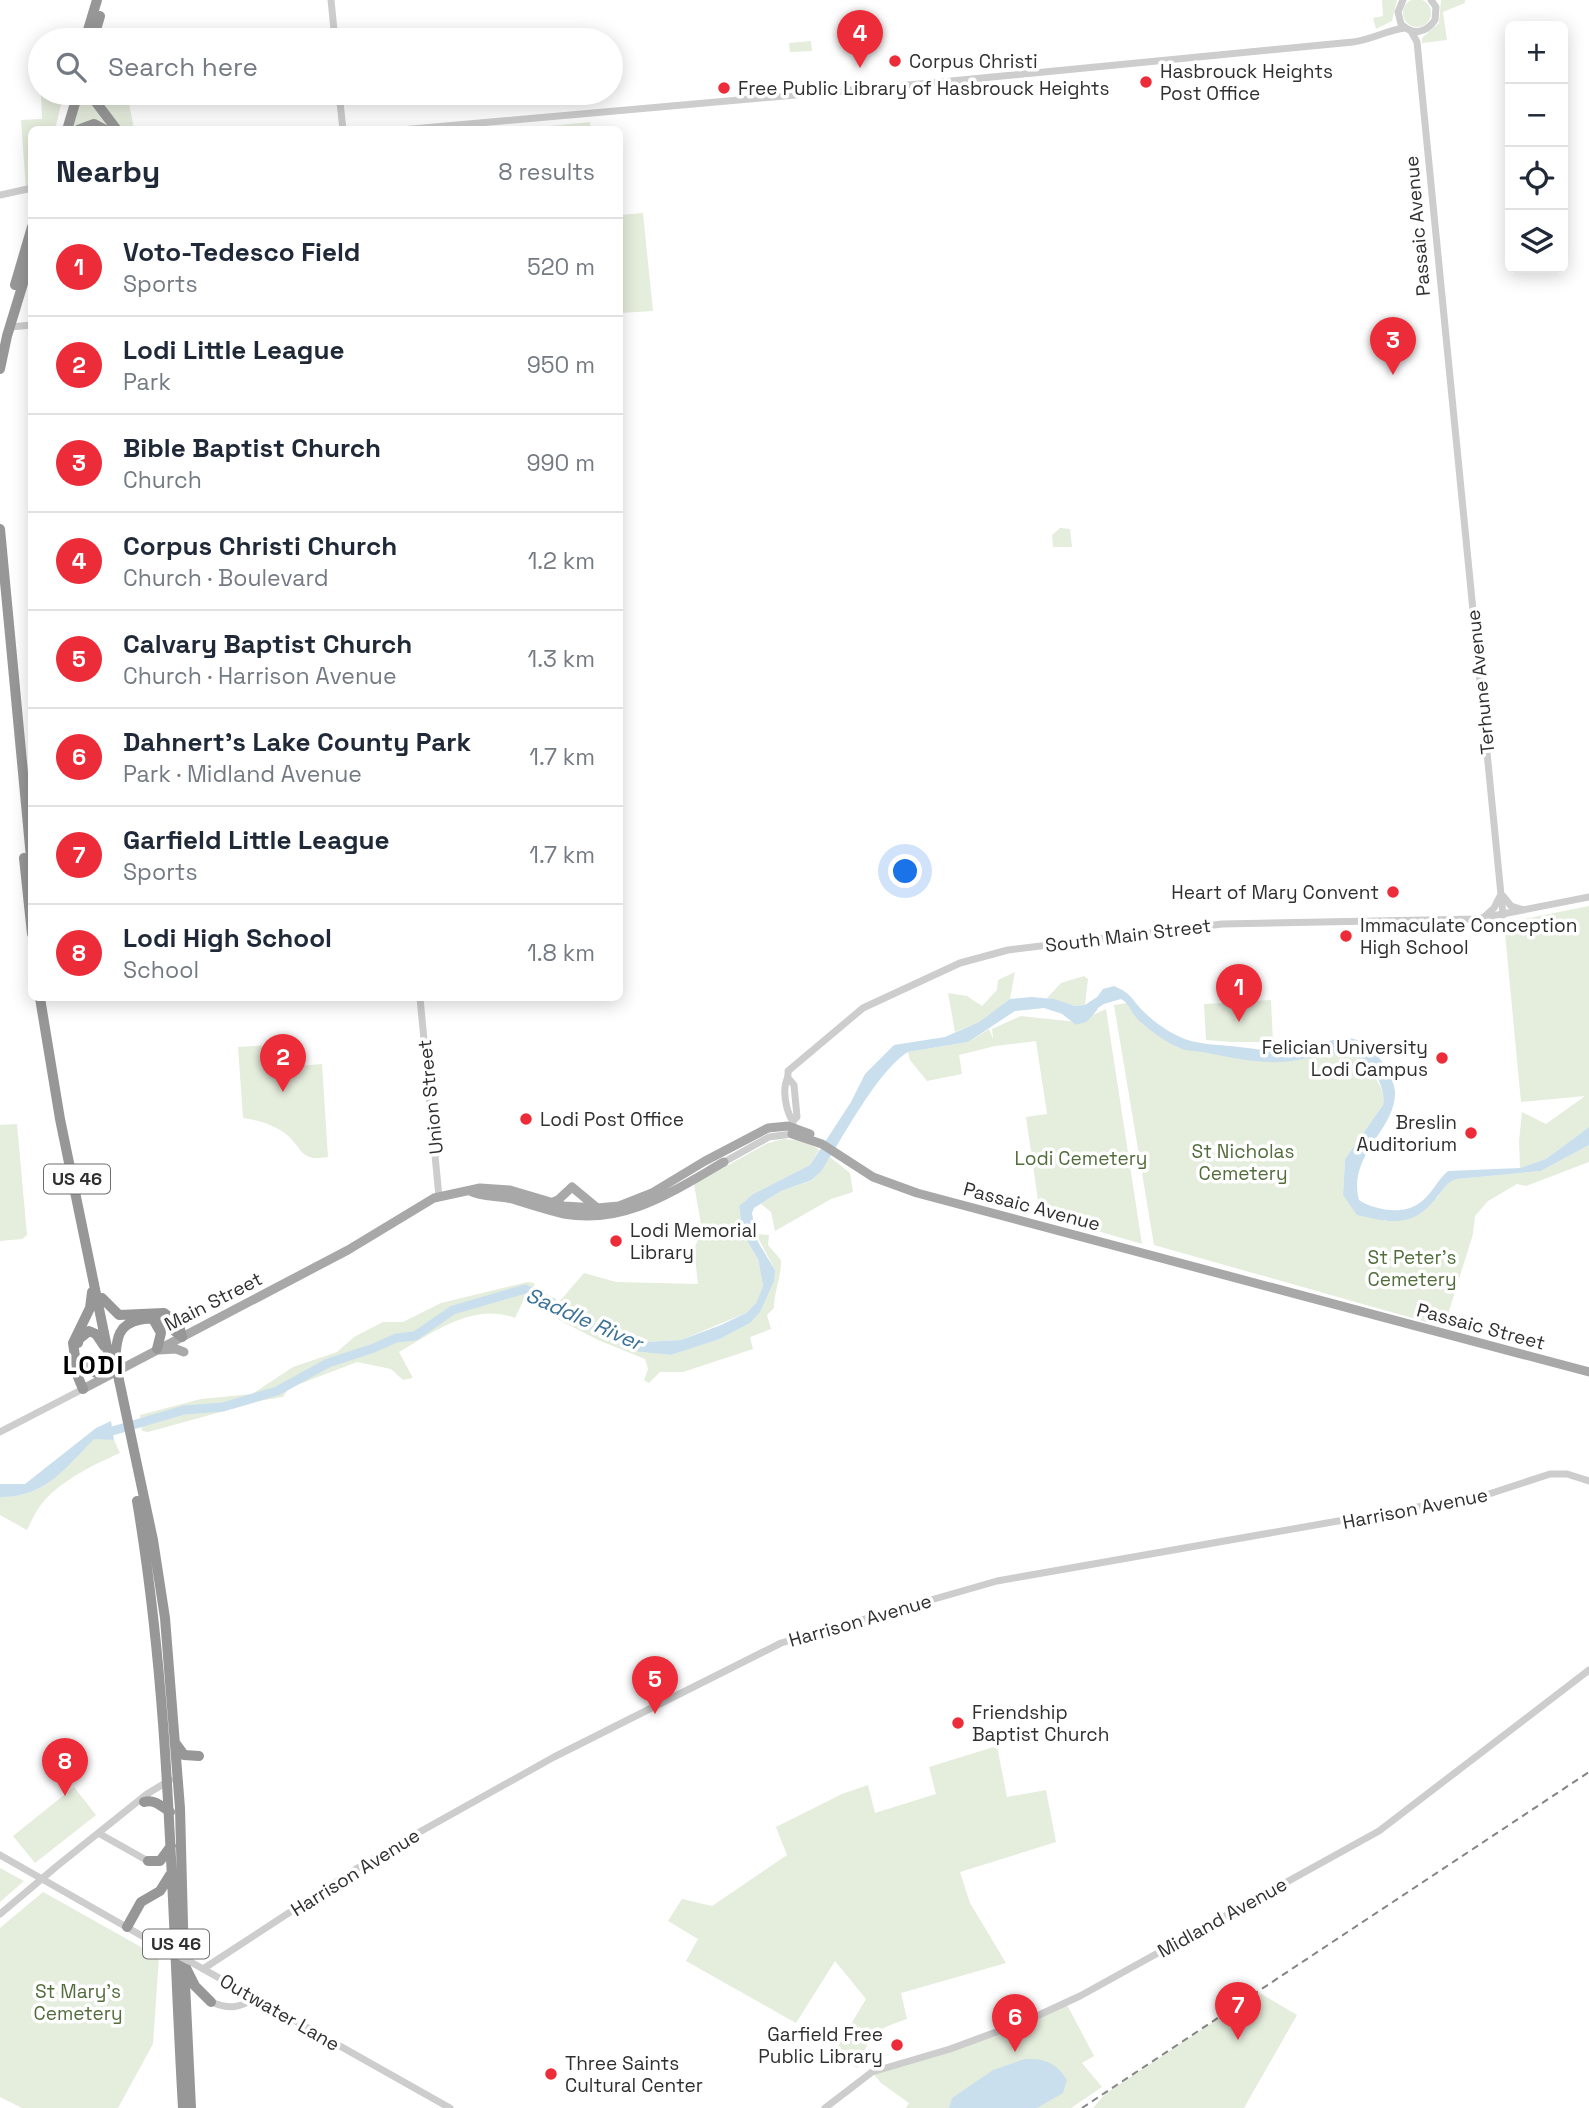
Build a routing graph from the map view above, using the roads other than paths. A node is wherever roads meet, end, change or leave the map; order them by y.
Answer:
1 (97, 0) edge
2 (104, 0) edge
3 (331, 0) edge
4 (1403, 0) edge
5 (1433, 1) edge
6 (1399, 19) junction
7 (89, 28) edge
8 (97, 28) edge
9 (334, 28) edge
10 (1408, 30) junction
11 (1390, 31) junction
12 (1423, 32) junction
13 (1417, 42) junction
14 (67, 105) edge
15 (74, 105) edge
16 (98, 105) edge
17 (341, 105) edge
18 (61, 126) edge
19 (68, 126) edge
20 (114, 126) edge
21 (343, 126) edge
22 (446, 126) edge
23 (28, 189) edge
24 (0, 195) edge
25 (28, 241) edge
26 (28, 263) edge
27 (4, 325) edge
28 (28, 325) edge
29 (0, 337) edge
30 (0, 369) edge
31 (1457, 448) joint
32 (0, 529) edge
33 (0, 597) edge
34 (28, 826) edge
35 (28, 892) edge
36 (1501, 892) junction
37 (1589, 897) edge
38 (1526, 910) junction
39 (1503, 915) junction
40 (1482, 918) junction
41 (40, 1001) edge
42 (46, 1001) edge
43 (420, 1001) edge
44 (792, 1127) junction
45 (722, 1157) junction
46 (470, 1191) junction
47 (439, 1197) junction
48 (551, 1203) junction
49 (597, 1208) junction
50 (1242, 1280) joint
51 (94, 1283) junction
52 (102, 1298) junction
53 (153, 1319) junction
54 (182, 1337) junction
55 (157, 1349) junction
56 (184, 1352) dead end
57 (81, 1364) junction
58 (114, 1367) junction
59 (1589, 1373) edge
60 (82, 1386) junction
61 (0, 1432) edge
62 (130, 1445) junction
63 (1589, 1481) edge
64 (1589, 1670) edge
65 (176, 1744) junction
66 (199, 1756) dead end
67 (178, 1774) junction
68 (168, 1781) junction
69 (144, 1802) junction
70 (128, 1812) junction
71 (170, 1812) junction
72 (100, 1834) junction
73 (172, 1846) junction
74 (0, 1855) edge
75 (148, 1861) joint
76 (170, 1872) junction
77 (41, 1878) junction
78 (151, 1896) junction
79 (0, 1914) edge
80 (174, 1917) junction
81 (127, 1927) junction
82 (186, 1962) junction
83 (203, 1969) junction
84 (254, 1998) junction
85 (211, 2002) junction
86 (187, 2028) junction
87 (183, 2108) edge
88 (191, 2108) edge
89 (450, 2108) edge
90 (825, 2108) edge

1 - 7 highway
2 - 8 highway
3 - 9 street
4 - 6 street
5 - 12 street
6 - 10 street, Passaic Avenue
6 - 11 street
10 - 11 street
10 - 12 street
10 - 13 street, Passaic Avenue
11 - 22 street
12 - 13 street
13 - 31 street, Passaic Avenue
14 - 18 highway
15 - 19 highway
16 - 20 highway
17 - 21 street
23 - 24 street
25 - 27 highway
26 - 27 highway
27 - 28 street
27 - 29 highway
27 - 30 highway
31 - 36 street, Terhune Avenue
32 - 34 highway
33 - 35 highway
36 - 38 street
36 - 39 street, Terhune Avenue
36 - 40 street
37 - 38 street
38 - 39 street
39 - 40 street, South Main Street
40 - 44 street, South Main Street
41 - 51 highway, US 46
42 - 52 highway, US 46
43 - 47 street, Union Street
44 - 45 main road
44 - 50 main road, Passaic Avenue
45 - 46 main road
45 - 49 main road
46 - 47 main road, Main Street
46 - 48 main road
47 - 54 main road, Main Street
48 - 49 main road
48 - 49 main road
50 - 59 main road, Passaic Street
51 - 58 highway, US 46
51 - 60 highway
52 - 54 highway
52 - 58 highway, US 46
53 - 54 highway
53 - 55 highway
53 - 58 highway
54 - 55 main road, Main Street
55 - 56 main road
55 - 58 main road, Main Street
57 - 58 highway
57 - 58 highway
57 - 60 highway
58 - 60 main road, Main Street
58 - 62 highway, US 46
60 - 61 street, Main Street
62 - 65 highway, US 46
62 - 68 highway, US 46
63 - 83 street, Harrison Avenue
64 - 90 street, Midland Avenue
65 - 66 highway
65 - 67 highway, US 46
67 - 68 street
67 - 82 highway, US 46
68 - 69 street
68 - 70 street
68 - 71 highway, US 46
69 - 70 street
69 - 71 highway
70 - 72 street
71 - 73 highway, US 46
72 - 75 street
72 - 77 street
73 - 75 highway
73 - 76 highway, US 46
74 - 77 street, Outwater Lane
76 - 78 highway
76 - 80 highway, US 46
77 - 79 street
77 - 81 street, Outwater Lane
78 - 80 highway
78 - 81 highway
80 - 87 highway, US 46
81 - 82 street, Outwater Lane, bridge
82 - 83 street, Outwater Lane
82 - 85 highway
82 - 86 highway, US 46
83 - 84 street, Outwater Lane
84 - 85 street
84 - 89 street, Outwater Lane
85 - 86 highway
86 - 88 highway, US 46

